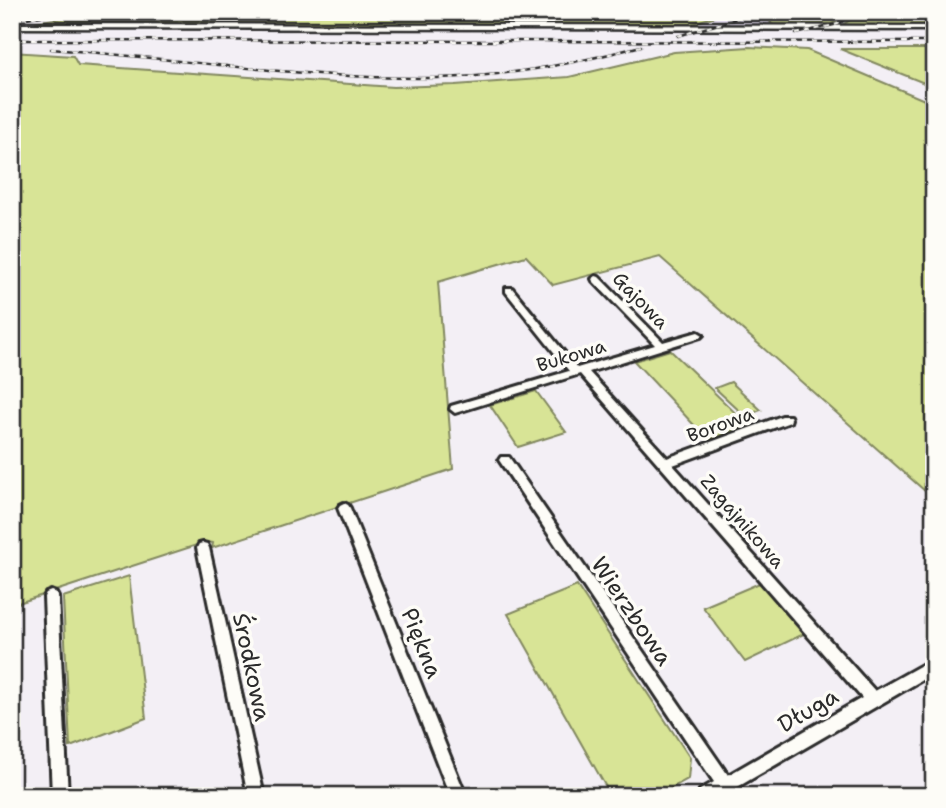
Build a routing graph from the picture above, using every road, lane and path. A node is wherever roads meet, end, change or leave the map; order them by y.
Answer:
1 (12, 26) edge
2 (934, 28) edge
3 (596, 279) dead end
4 (509, 290) dead end
5 (698, 335) dead end
6 (661, 346) junction
7 (579, 371) junction
8 (455, 409) dead end
9 (786, 419) dead end
10 (505, 460) dead end
11 (666, 463) junction
12 (344, 508) dead end
13 (203, 548) dead end
14 (51, 597) dead end
15 (934, 665) edge
16 (873, 699) junction
17 (725, 785) junction
18 (60, 796) edge
19 (256, 796) edge
20 (458, 796) edge
21 (706, 796) edge

1 - 2 main road
3 - 6 street, Gajowa
4 - 7 street, Zagajnikowa
5 - 6 street, Bukowa
6 - 7 street, Bukowa
7 - 8 street, Bukowa
7 - 11 street, Zagajnikowa
9 - 11 street, Borowa
10 - 17 street, Wierzbowa
11 - 16 street, Zagajnikowa
12 - 20 street, Piękna
13 - 19 street, Środkowa
14 - 18 street
15 - 16 street, Długa
16 - 17 street, Długa
17 - 21 street, Długa

